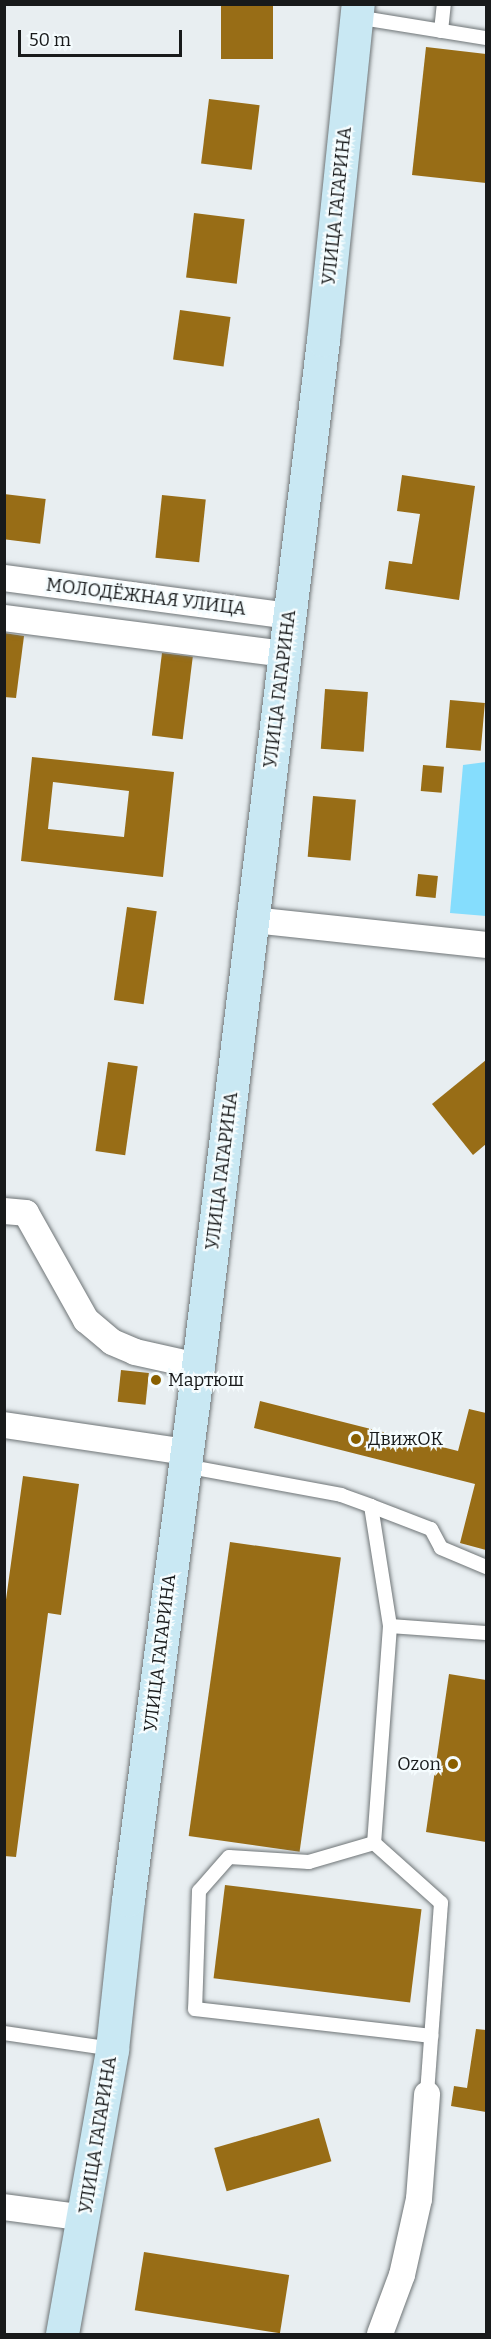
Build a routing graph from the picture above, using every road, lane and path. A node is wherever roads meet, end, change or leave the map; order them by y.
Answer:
1 (444, 4) edge
2 (357, 11) edge
3 (441, 31) junction
4 (486, 38) edge
5 (4, 578) edge
6 (288, 616) junction
7 (4, 618) edge
8 (284, 654) junction
9 (253, 920) junction
10 (486, 945) edge
11 (4, 1211) edge
12 (198, 1366) junction
13 (4, 1425) edge
14 (186, 1459) junction
15 (371, 1506) junction
16 (486, 1567) edge
17 (390, 1626) junction
18 (486, 1633) edge
19 (374, 1843) junction
20 (4, 2033) edge
21 (431, 2036) junction
22 (112, 2049) junction
23 (427, 2094) joint
24 (4, 2206) edge
25 (85, 2218) junction
26 (62, 2334) edge
27 (380, 2334) edge

1 - 3 lane
2 - 3 lane
2 - 6 main road, УЛИЦА ГАГАРИНА
3 - 4 lane
5 - 6 street, МОЛОДЁЖНАЯ УЛИЦА
6 - 8 main road, УЛИЦА ГАГАРИНА
7 - 8 street
8 - 9 main road, УЛИЦА ГАГАРИНА
9 - 10 street
9 - 12 main road, УЛИЦА ГАГАРИНА
11 - 12 street
12 - 14 main road, УЛИЦА ГАГАРИНА
13 - 14 street
14 - 15 lane
14 - 22 main road, УЛИЦА ГАГАРИНА
15 - 16 lane
15 - 17 lane
17 - 18 lane
17 - 19 lane
19 - 21 lane
19 - 21 lane
20 - 22 lane
21 - 23 lane
22 - 25 main road, УЛИЦА ГАГАРИНА
23 - 27 street
24 - 25 street
25 - 26 main road, УЛИЦА ГАГАРИНА

